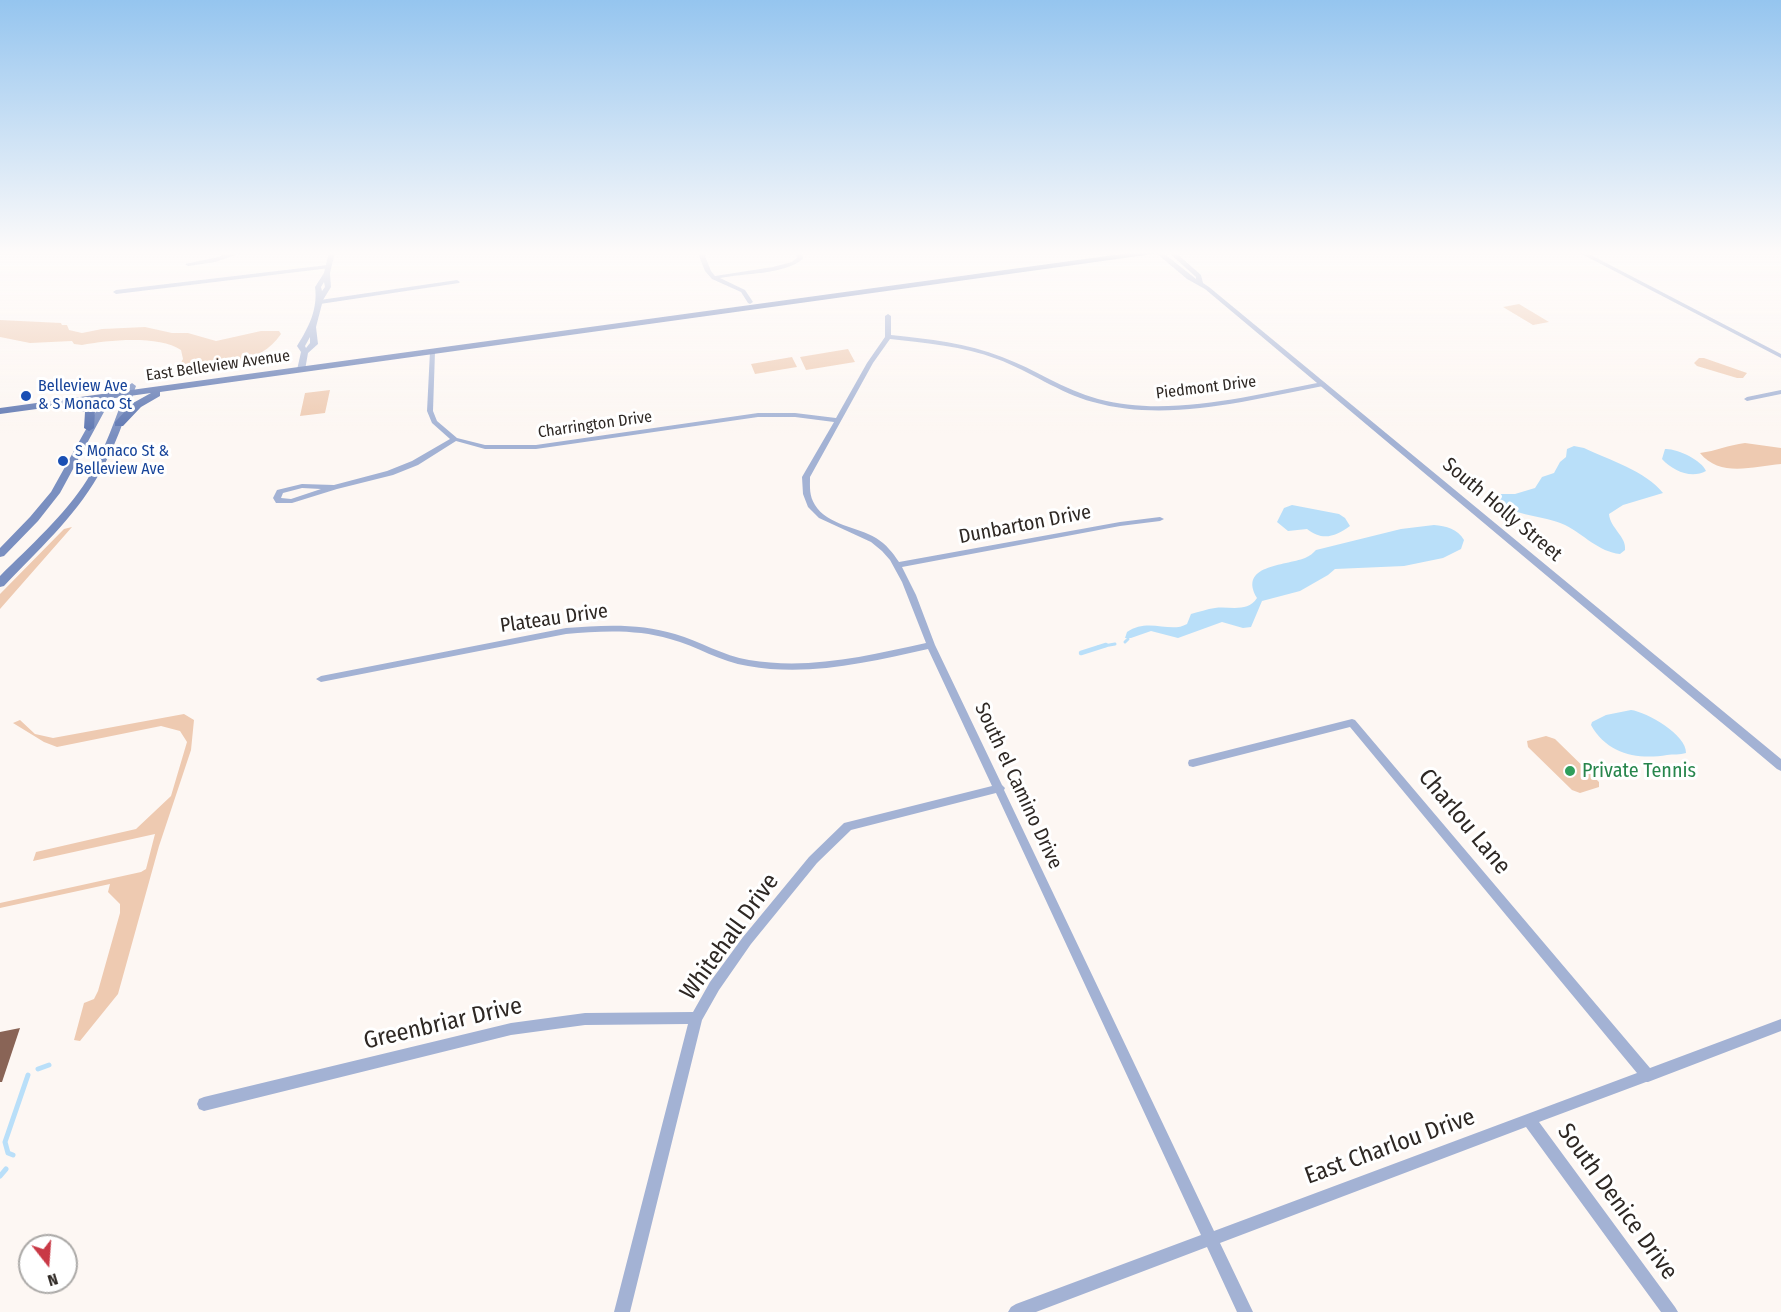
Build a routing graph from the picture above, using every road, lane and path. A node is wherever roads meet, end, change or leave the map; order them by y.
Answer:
1 (317, 313) edge
2 (666, 313) edge
3 (712, 313) edge
4 (1238, 313) edge
5 (1699, 313) edge
6 (888, 316) dead end
7 (888, 336) junction
8 (432, 352) junction
9 (1781, 356) edge
10 (303, 362) junction
11 (1323, 384) junction
12 (185, 386) junction
13 (131, 390) junction
14 (112, 392) junction
15 (1781, 392) edge
16 (1747, 399) dead end
17 (0, 403) edge
18 (39, 406) junction
19 (0, 411) edge
20 (838, 420) junction
21 (119, 424) junction
22 (89, 428) junction
23 (455, 439) junction
24 (334, 487) junction
25 (1160, 519) dead end
26 (0, 554) edge
27 (898, 566) junction
28 (0, 584) edge
29 (931, 645) junction
30 (321, 679) dead end
31 (1193, 763) dead end
32 (1781, 766) edge
33 (1000, 788) junction
34 (696, 1018) junction
35 (1781, 1026) edge
36 (1648, 1076) junction
37 (204, 1104) dead end
38 (1528, 1119) junction
39 (1209, 1238) junction
40 (622, 1312) edge
41 (1016, 1312) edge
42 (1245, 1312) edge
43 (1670, 1312) edge

1 - 10 street
2 - 10 main road, East Belleview Avenue
3 - 8 main road, East Belleview Avenue
4 - 11 street, South Holly Street
5 - 9 street
6 - 7 street
7 - 11 street, Piedmont Drive
7 - 20 street, South el Camino Drive
8 - 10 main road, East Belleview Avenue
8 - 23 street, Charrington Drive
10 - 12 main road, East Belleview Avenue
10 - 13 main road, East Belleview Avenue
11 - 32 street, South Holly Street
12 - 13 main road, East Belleview Avenue
12 - 21 main road
13 - 14 main road, East Belleview Avenue
13 - 21 main road
14 - 17 main road, East Belleview Avenue
14 - 18 main road, East Belleview Avenue
14 - 22 main road
15 - 16 street
18 - 19 main road, East Belleview Avenue
18 - 22 main road
20 - 23 street, Charrington Drive
20 - 27 street, South el Camino Drive
21 - 28 main road
22 - 26 main road
23 - 24 street
24 - 24 street
25 - 27 street, Dunbarton Drive
27 - 29 street, South el Camino Drive
29 - 30 street, Plateau Drive
29 - 33 street, South el Camino Drive
31 - 36 street, Charlou Lane
33 - 34 street, Whitehall Drive
33 - 39 street, South el Camino Drive
34 - 37 street, Greenbriar Drive
34 - 40 street, Whitehall Drive
35 - 36 street, East Charlou Drive
36 - 38 street, East Charlou Drive
38 - 39 street, East Charlou Drive
38 - 43 street, South Denice Drive
39 - 41 street, East Charlou Drive
39 - 42 street, South el Camino Drive

